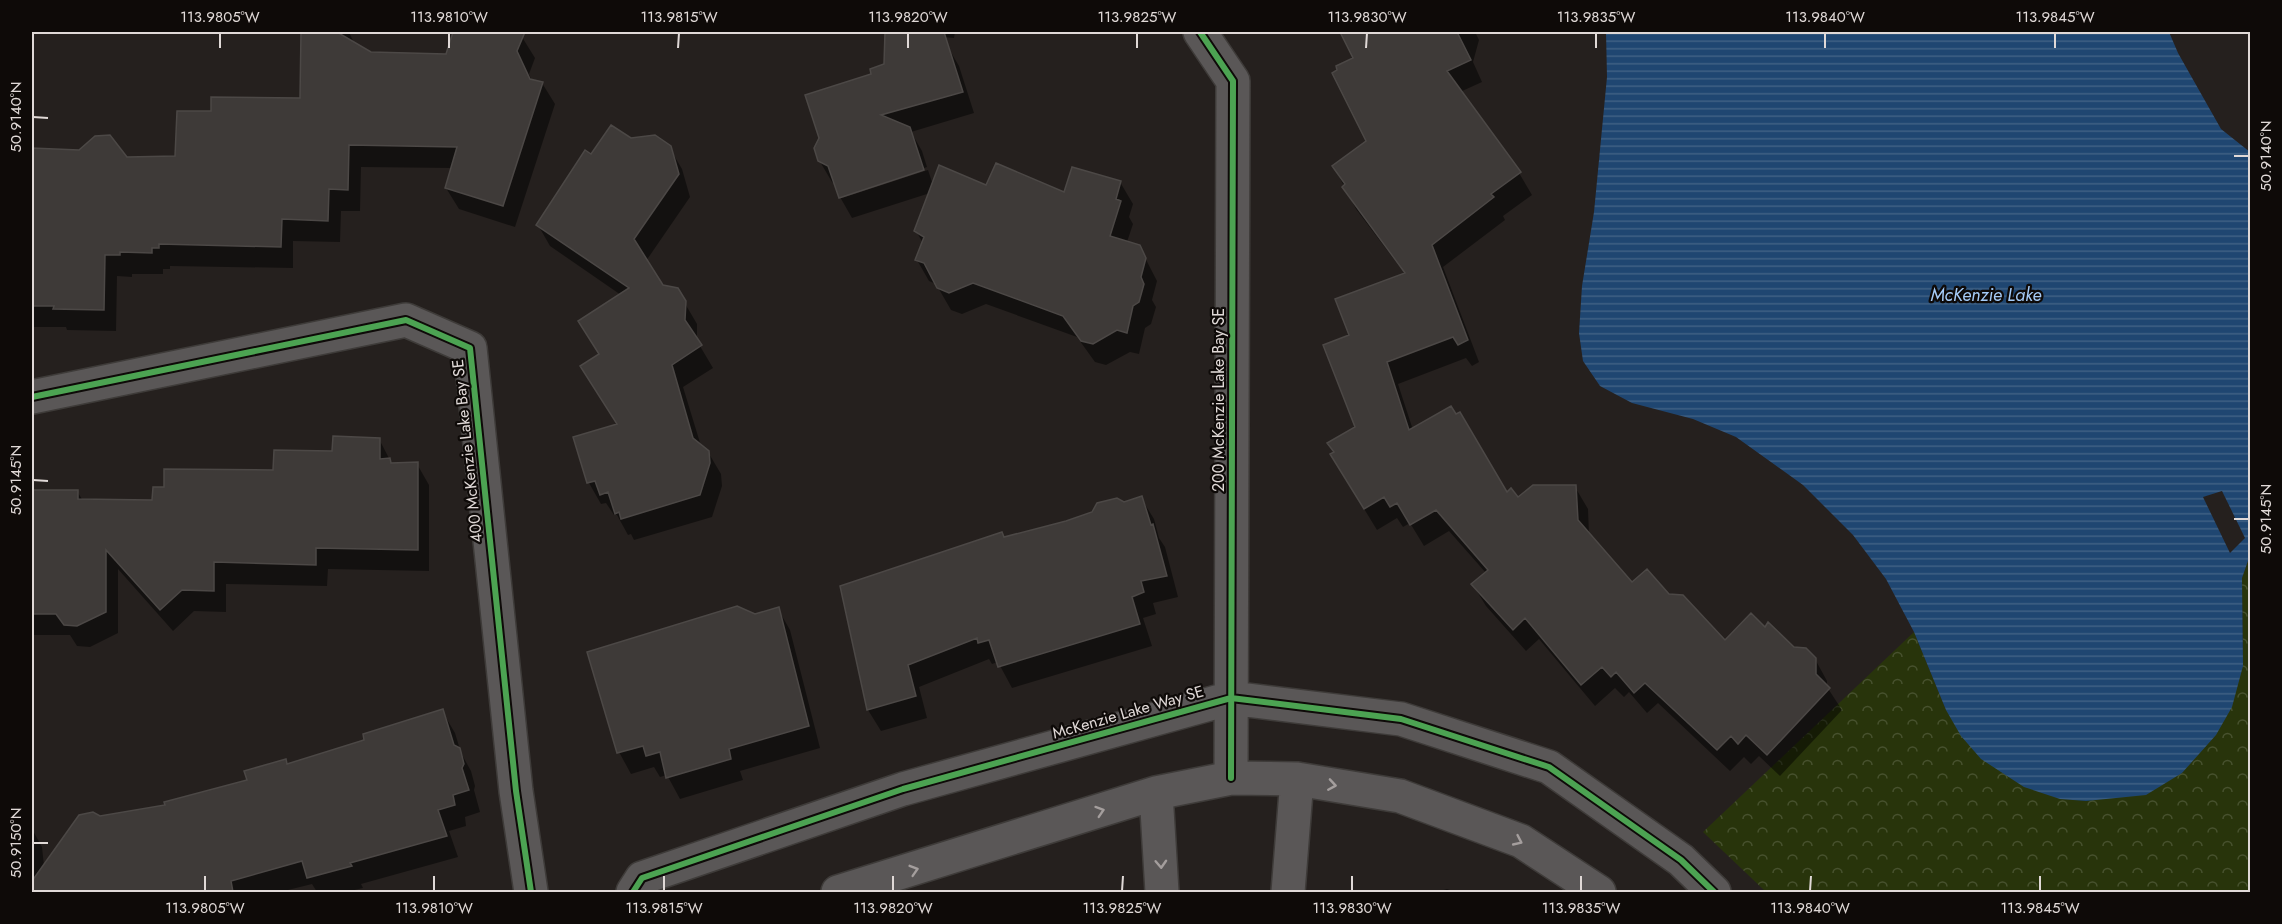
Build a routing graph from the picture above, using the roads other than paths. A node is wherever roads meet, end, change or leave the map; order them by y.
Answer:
1 (1200, 32) edge
2 (32, 397) edge
3 (1231, 698) junction
4 (1231, 778) junction
5 (1297, 779) junction
6 (1156, 793) junction
7 (531, 892) edge
8 (633, 892) edge
9 (838, 892) edge
10 (1162, 892) edge
11 (1288, 892) edge
12 (1599, 892) edge
13 (1714, 892) edge

1 - 3 street, 200 McKenzie Lake Bay SE
2 - 7 street, 400 McKenzie Lake Bay SE
3 - 4 street, 200 McKenzie Lake Bay SE
3 - 8 street, McKenzie Lake Way SE
3 - 13 street, McKenzie Lake Way SE
4 - 5 street
4 - 6 street
5 - 11 street
5 -> 12 street
9 -> 6 street
6 -> 10 street

